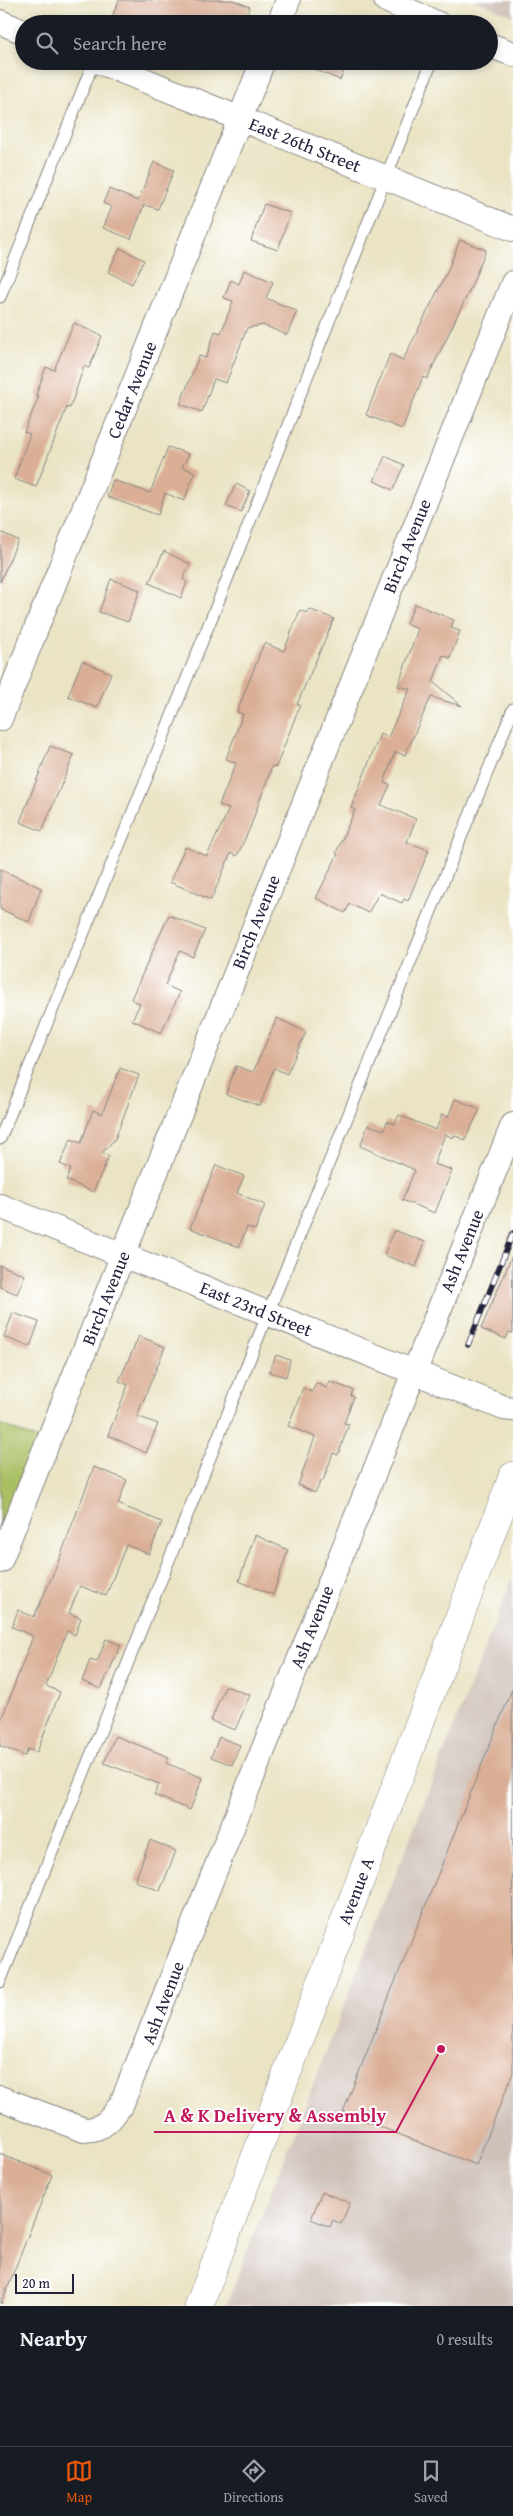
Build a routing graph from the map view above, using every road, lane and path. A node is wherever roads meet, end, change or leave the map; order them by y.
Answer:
1 (288, 0) edge
2 (386, 0) edge
3 (282, 15) edge
4 (418, 15) edge
5 (0, 22) edge
6 (15, 28) edge
7 (498, 48) edge
8 (513, 54) edge
9 (91, 70) edge
10 (118, 70) edge
11 (259, 70) edge
12 (428, 70) edge
13 (240, 119) junction
14 (386, 178) junction
15 (513, 229) edge
16 (513, 283) edge
17 (0, 297) edge
18 (513, 709) edge
19 (0, 720) edge
20 (513, 1125) edge
21 (0, 1139) edge
22 (0, 1206) edge
23 (123, 1255) junction
24 (268, 1314) junction
25 (414, 1372) junction
26 (513, 1409) edge
27 (513, 1476) edge
28 (0, 1561) edge
29 (0, 1982) edge
30 (0, 2098) edge
31 (199, 2306) edge

1 - 3 street
2 - 4 street
5 - 6 street
7 - 8 street
9 - 17 lane
10 - 13 street, East 26th Street
11 - 13 street, Cedar Avenue
12 - 14 lane
13 - 14 street, East 26th Street
13 - 19 street, Cedar Avenue
14 - 15 street, East 26th Street
14 - 21 lane
16 - 23 street, Birch Avenue
18 - 24 lane
20 - 25 street, Ash Avenue
22 - 23 street, East 23rd Street
23 - 24 street, East 23rd Street
23 - 28 street, Birch Avenue
24 - 25 street, East 23rd Street
24 - 29 lane
25 - 26 street, East 23rd Street
25 - 30 street, Ash Avenue
27 - 31 main road, Avenue A

